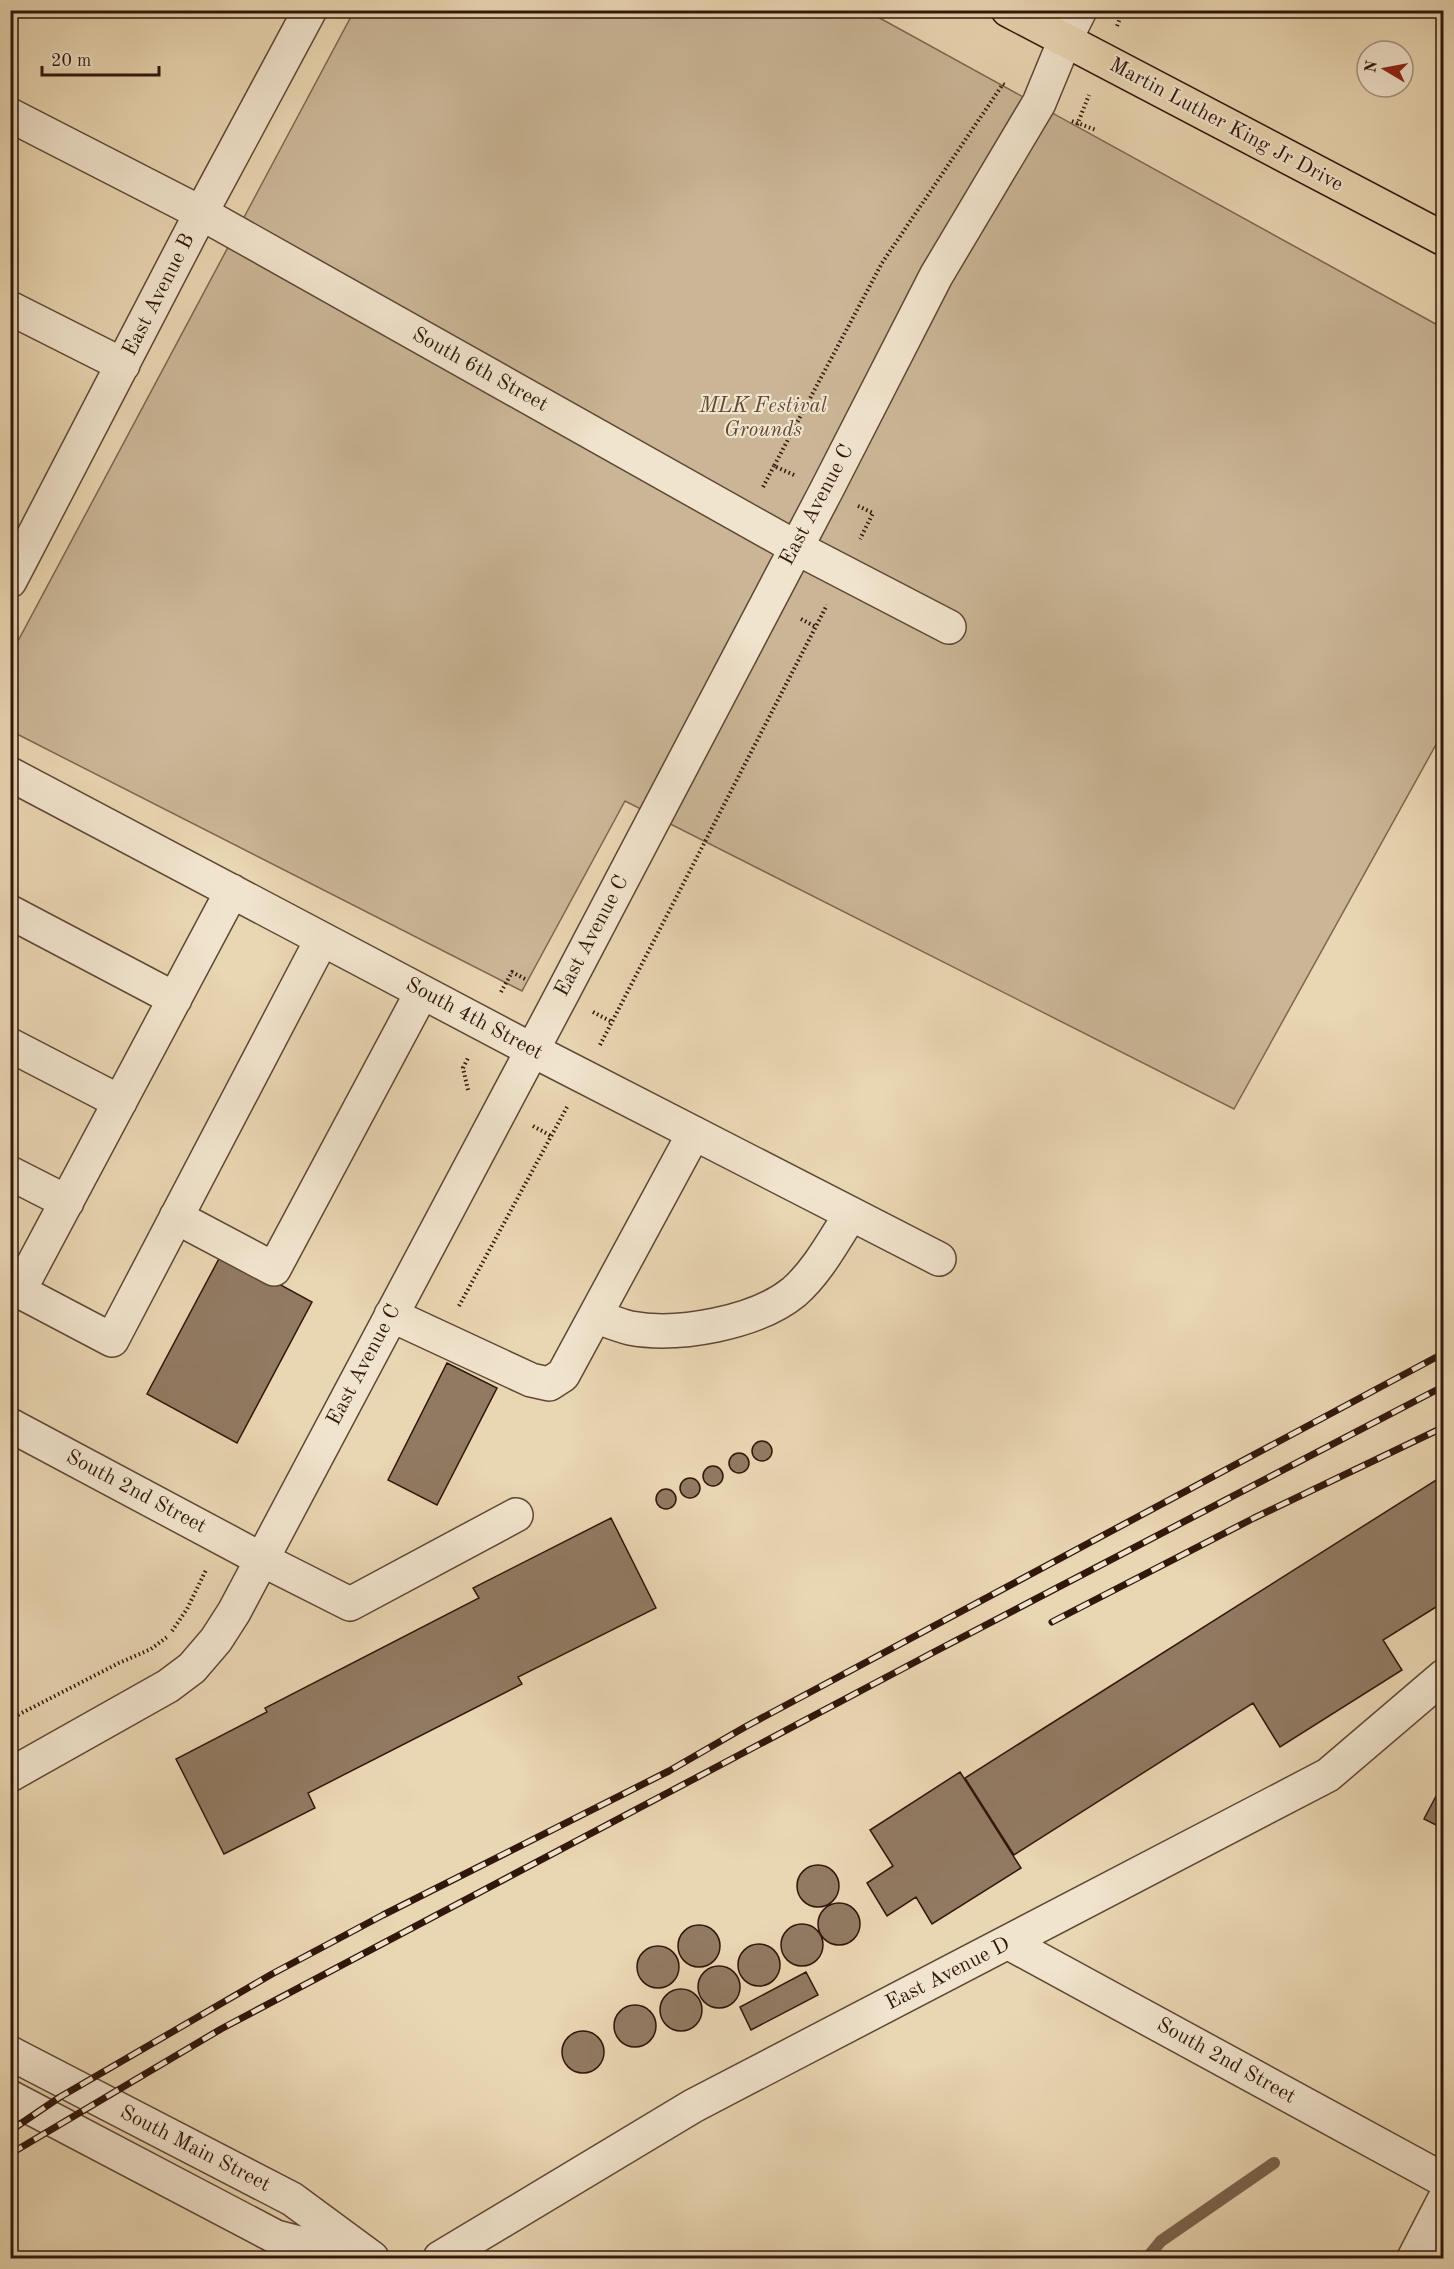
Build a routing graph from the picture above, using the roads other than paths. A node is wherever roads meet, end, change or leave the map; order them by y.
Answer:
1 (309, 10) edge
2 (1008, 10) edge
3 (1080, 10) edge
4 (1065, 40) junction
5 (10, 115) edge
6 (201, 213) junction
7 (1443, 239) edge
8 (10, 308) edge
9 (123, 365) junction
10 (795, 547) junction
11 (10, 581) edge
12 (949, 627) dead end
13 (10, 774) edge
14 (232, 891) junction
15 (10, 912) edge
16 (322, 939) junction
17 (422, 992) junction
18 (175, 999) junction
19 (10, 1045) edge
20 (532, 1050) junction
21 (120, 1102) junction
22 (694, 1133) junction
23 (10, 1173) edge
24 (67, 1202) junction
25 (851, 1214) junction
26 (176, 1217) junction
27 (939, 1259) dead end
28 (15, 1289) edge
29 (391, 1315) junction
30 (595, 1316) junction
31 (10, 1425) edge
32 (516, 1515) dead end
33 (261, 1559) junction
34 (1443, 1676) edge
35 (10, 1775) edge
36 (1009, 1943) junction
37 (10, 2053) edge
38 (10, 2097) edge
39 (1443, 2180) edge
40 (1443, 2200) edge
41 (356, 2259) edge
42 (372, 2259) edge
43 (441, 2259) edge
44 (1414, 2259) edge

1 - 6 street, East Avenue B
2 - 4 main road, Martin Luther King Jr Drive
3 - 4 street, East Avenue C
4 - 7 main road, Martin Luther King Jr Drive
4 - 10 street, East Avenue C
5 - 6 street, South 6th Street
6 - 9 street, East Avenue B
6 - 10 street, South 6th Street
8 - 9 street
9 - 11 street, East Avenue B
10 - 12 street, South 6th Street
10 - 20 street, East Avenue C
13 - 14 street, South 4th Street
14 - 16 street, South 4th Street
14 - 18 street
15 - 18 street
16 - 17 street, South 4th Street
16 - 26 street
17 - 20 street, South 4th Street
17 - 26 street
18 - 21 street
19 - 21 street
20 - 22 street, South 4th Street
20 - 29 street, East Avenue C
21 - 24 street
22 - 25 street, South 4th Street
22 - 30 street
23 - 24 street
24 - 28 street
25 - 27 street, South 4th Street
25 - 30 street
26 - 28 street
29 - 30 street
29 - 33 street, East Avenue C
31 - 33 street, South 2nd Street
32 - 33 street, South 2nd Street
33 - 35 street, East Avenue C
34 - 36 street, East Avenue D
36 - 39 street, South 2nd Street
36 - 43 street, East Avenue D
37 - 42 street, South Main Street
38 - 41 street, South Main Street
40 - 44 street

